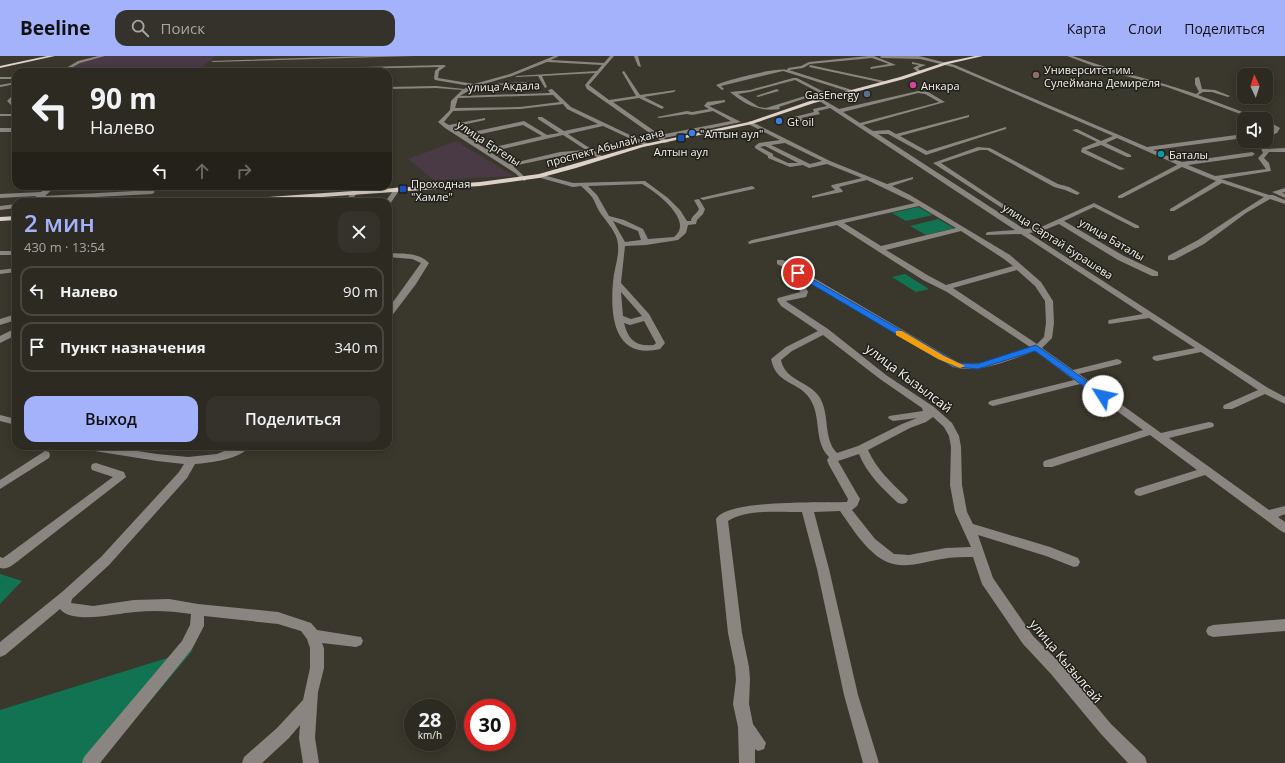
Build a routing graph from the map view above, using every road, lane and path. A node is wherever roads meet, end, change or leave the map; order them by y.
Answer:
1 (53, 56) edge
2 (102, 56) edge
3 (220, 56) edge
4 (413, 56) edge
5 (557, 56) edge
6 (612, 56) edge
7 (636, 56) edge
8 (981, 56) edge
9 (1063, 56) edge
10 (1069, 56) edge
11 (856, 57) edge
12 (872, 57) edge
13 (896, 57) edge
14 (918, 57) edge
15 (845, 59) junction
16 (880, 60) junction
17 (926, 60) junction
18 (213, 61) junction
19 (546, 61) junction
20 (898, 63) dead end
21 (905, 63) dead end
22 (916, 63) junction
23 (947, 63) junction
24 (605, 64) junction
25 (891, 64) junction
26 (805, 65) junction
27 (640, 66) dead end
28 (0, 67) edge
29 (68, 68) edge
30 (204, 68) edge
31 (336, 68) edge
32 (871, 68) dead end
33 (789, 69) junction
34 (507, 70) dead end
35 (807, 70) junction
36 (827, 70) junction
37 (776, 71) junction
38 (599, 72) junction
39 (624, 72) dead end
40 (834, 72) junction
41 (919, 72) junction
42 (766, 73) junction
43 (538, 75) junction
44 (853, 75) junction
45 (506, 76) junction
46 (1127, 77) junction
47 (866, 78) junction
48 (1197, 78) dead end
49 (1142, 79) junction
50 (418, 80) dead end
51 (784, 81) junction
52 (884, 82) junction
53 (526, 83) dead end
54 (480, 84) junction
55 (12, 85) edge
56 (747, 85) dead end
57 (392, 86) edge
58 (472, 86) junction
59 (787, 87) dead end
60 (415, 88) junction
61 (466, 89) junction
62 (781, 89) dead end
63 (1, 90) edge
64 (12, 90) edge
65 (549, 90) junction
66 (1171, 90) junction
67 (1199, 90) junction
68 (674, 91) dead end
69 (850, 91) junction
70 (749, 92) junction
71 (734, 93) junction
72 (1188, 93) junction
73 (457, 96) junction
74 (639, 96) junction
75 (758, 96) junction
76 (1228, 96) dead end
77 (763, 99) dead end
78 (820, 99) junction
79 (723, 101) dead end
80 (607, 102) junction
81 (563, 103) junction
82 (831, 106) junction
83 (662, 108) dead end
84 (771, 108) junction
85 (452, 110) junction
86 (713, 110) junction
87 (789, 110) junction
88 (839, 111) junction
89 (1240, 112) edge
90 (496, 113) dead end
91 (0, 115) edge
92 (12, 115) edge
93 (1237, 115) edge
94 (447, 116) junction
95 (966, 116) dead end
96 (659, 117) dead end
97 (540, 118) dead end
98 (483, 119) dead end
99 (737, 121) junction
100 (603, 124) junction
101 (748, 124) junction
102 (860, 124) junction
103 (1273, 124) edge
104 (1282, 124) dead end
105 (1273, 125) edge
106 (810, 126) dead end
107 (447, 127) junction
108 (1004, 128) dead end
109 (0, 130) edge
110 (12, 130) edge
111 (692, 130) junction
112 (1075, 130) dead end
113 (564, 133) junction
114 (872, 133) junction
115 (1273, 133) edge
116 (700, 134) junction
117 (462, 136) junction
118 (546, 136) junction
119 (895, 136) junction
120 (660, 137) junction
121 (1116, 137) junction
122 (1237, 137) edge
123 (787, 141) junction
124 (666, 142) junction
125 (1101, 142) junction
126 (766, 144) junction
127 (648, 145) junction
128 (1265, 148) edge
129 (1146, 149) junction
130 (1285, 150) edge
131 (485, 151) junction
132 (592, 151) junction
133 (1266, 151) junction
134 (781, 153) junction
135 (1252, 154) dead end
136 (771, 155) junction
137 (1129, 156) dead end
138 (602, 158) junction
139 (828, 162) junction
140 (918, 162) junction
141 (931, 162) junction
142 (803, 163) junction
143 (1180, 164) junction
144 (507, 166) junction
145 (1122, 169) dead end
146 (539, 176) junction
147 (870, 178) junction
148 (911, 178) dead end
149 (1212, 178) junction
150 (524, 179) junction
151 (1221, 182) junction
152 (583, 186) junction
153 (887, 186) junction
154 (752, 188) dead end
155 (392, 189) edge
156 (397, 189) junction
157 (49, 190) edge
158 (383, 190) edge
159 (1285, 190) edge
160 (152, 192) dead end
161 (355, 192) junction
162 (1077, 193) dead end
163 (0, 196) edge
164 (305, 196) junction
165 (1271, 196) junction
166 (1285, 196) edge
167 (814, 197) dead end
168 (1120, 197) dead end
169 (38, 198) edge
170 (278, 198) edge
171 (301, 198) edge
172 (350, 198) edge
173 (391, 198) edge
174 (1285, 202) edge
175 (919, 204) junction
176 (12, 206) edge
177 (0, 208) edge
178 (1172, 210) dead end
179 (12, 218) edge
180 (609, 218) junction
181 (0, 219) edge
182 (1024, 220) dead end
183 (1059, 220) junction
184 (838, 222) junction
185 (684, 223) junction
186 (1137, 227) dead end
187 (962, 229) junction
188 (1022, 232) junction
189 (988, 234) dead end
190 (752, 242) dead end
191 (646, 243) junction
192 (621, 244) junction
193 (880, 249) junction
194 (12, 252) edge
195 (0, 253) edge
196 (392, 255) edge
197 (1171, 258) dead end
198 (1020, 267) junction
199 (12, 270) edge
200 (0, 272) edge
201 (1155, 274) dead end
202 (617, 283) junction
203 (945, 288) junction
204 (392, 310) edge
205 (1152, 315) junction
206 (620, 318) junction
207 (646, 318) junction
208 (12, 319) edge
209 (0, 322) edge
210 (1112, 322) dead end
211 (825, 331) junction
212 (12, 334) edge
213 (810, 339) junction
214 (0, 340) edge
215 (1036, 348) junction
216 (1203, 349) junction
217 (807, 350) dead end
218 (1157, 358) dead end
219 (1117, 362) dead end
220 (1071, 373) junction
221 (1082, 381) junction
222 (1265, 390) junction
223 (1285, 401) edge
224 (993, 404) dead end
225 (1228, 407) dead end
226 (928, 410) junction
227 (0, 418) edge
228 (893, 418) dead end
229 (12, 421) edge
230 (12, 423) edge
231 (0, 425) edge
232 (1209, 425) dead end
233 (1156, 434) junction
234 (862, 449) junction
235 (109, 450) edge
236 (236, 450) edge
237 (45, 455) dead end
238 (835, 457) junction
239 (191, 461) junction
240 (1048, 464) dead end
241 (96, 468) dead end
242 (1206, 471) junction
243 (0, 485) edge
244 (1140, 492) dead end
245 (902, 500) dead end
246 (842, 506) junction
247 (807, 507) junction
248 (1285, 510) edge
249 (1268, 515) junction
250 (967, 527) junction
251 (1285, 528) edge
252 (973, 552) junction
253 (0, 562) edge
254 (1074, 562) dead end
255 (67, 596) junction
256 (198, 610) junction
257 (1285, 625) edge
258 (1213, 631) dead end
259 (313, 636) junction
260 (356, 641) dead end
261 (0, 651) edge
262 (310, 703) junction
263 (746, 727) junction
264 (758, 742) dead end
265 (90, 763) edge
266 (250, 763) edge
267 (311, 763) edge
268 (747, 763) edge
269 (871, 763) edge
270 (1139, 763) edge

1 - 28 main road
2 - 29 street
3 - 18 street
4 - 18 street
5 - 19 street
6 - 24 street
7 - 27 street
8 - 23 main road, проспект Абылай хана
9 - 46 street
10 - 49 street
11 - 12 street
11 - 15 street
12 - 13 street
12 - 16 street
13 - 14 street
14 - 17 street
15 - 16 street
15 - 26 street
16 - 25 street
17 - 22 street
17 - 23 street
18 - 30 street
19 - 24 street
19 - 45 street
20 - 25 street
21 - 22 street
22 - 41 street
23 - 41 main road, проспект Абылай хана
23 - 121 street
24 - 38 street
25 - 32 street
26 - 33 street
26 - 36 street
31 - 58 street
33 - 35 street
33 - 37 street
34 - 45 street
35 - 40 street
35 - 47 street
36 - 40 street
36 - 44 street
37 - 42 street
37 - 69 street
38 - 43 street
38 - 80 street
39 - 74 street
40 - 44 street
41 - 52 main road, проспект Абылай хана
42 - 51 street
42 - 71 street
43 - 45 street
43 - 65 street
44 - 47 street
45 - 54 street
46 - 49 street
46 - 66 street
47 - 52 street
48 - 67 street
49 - 72 street
50 - 60 street
51 - 59 street
51 - 70 street
51 - 84 street
52 - 69 main road, проспект Абылай хана
53 - 54 street
54 - 58 street
55 - 63 street
56 - 70 street
57 - 60 street
58 - 61 street
60 - 61 street
61 - 73 street
62 - 75 street
63 - 64 street
65 - 73 street, улица Акдала
65 - 81 street
66 - 72 street
66 - 93 street
67 - 72 street
67 - 76 street
68 - 74 street
69 - 78 main road, проспект Абылай хана
70 - 71 street
70 - 75 street
71 - 84 street
72 - 89 street
73 - 85 street, улица Ергелы
74 - 80 street
74 - 83 street
75 - 77 street
78 - 82 street, улица Сартай Бурашева
78 - 87 main road, проспект Абылай хана
79 - 86 street
80 - 120 street
81 - 85 street
81 - 100 street
82 - 88 street, улица Сартай Бурашева
82 - 106 street
84 - 87 street
85 - 94 street, улица Ергелы
86 - 96 street
86 - 99 street
87 - 101 main road, проспект Абылай хана
88 - 102 street, улица Сартай Бурашева
88 - 102 street
90 - 94 street
91 - 92 street
94 - 107 street, улица Ергелы
95 - 119 street
97 - 113 street
98 - 107 street
99 - 101 street
99 - 111 street
100 - 113 street
100 - 127 street
101 - 116 main road, проспект Абылай хана
101 - 123 street
102 - 114 street, улица Сартай Бурашева
103 - 104 street
105 - 115 street
107 - 117 street, улица Ергелы
108 - 119 street
109 - 110 street
111 - 116 street
111 - 120 street
112 - 125 street
113 - 118 street
113 - 132 street
114 - 119 street
114 - 140 street, улица Сартай Бурашева
116 - 124 main road, проспект Абылай хана
117 - 118 street
117 - 131 street, улица Ергелы
118 - 131 street
120 - 124 street
121 - 125 street
121 - 129 street
122 - 129 street
123 - 126 street
123 - 139 street
124 - 127 main road, проспект Абылай хана
125 - 137 street
125 - 145 street
126 - 134 street
126 - 136 street
127 - 138 main road, проспект Абылай хана
128 - 133 street
129 - 143 street
130 - 133 street
131 - 144 street, улица Ергелы
132 - 138 street
132 - 144 street
133 - 149 street
134 - 136 street
134 - 142 street
135 - 143 street
136 - 142 street
138 - 146 main road, проспект Абылай хана
139 - 142 street
139 - 147 street
140 - 141 street
140 - 188 street, улица Сартай Бурашева
141 - 162 street
141 - 182 street
143 - 149 street
143 - 168 street
144 - 150 street, улица Ергелы
146 - 150 main road, проспект Абылай хана
146 - 152 street
147 - 153 street
147 - 167 street
148 - 153 street
149 - 151 street
150 - 156 main road, проспект Абылай хана
151 - 165 street
151 - 178 street
152 - 180 street
152 - 185 street
153 - 175 street
154 - 185 street
155 - 156 main road, проспект Абылай хана
156 - 173 street
157 - 169 street
158 - 161 main road, проспект Абылай хана
159 - 166 street
160 - 169 street
161 - 164 main road, проспект Абылай хана
161 - 172 street
163 - 169 street
164 - 170 main road, проспект Абылай хана
164 - 171 street
165 - 174 street
165 - 197 street
175 - 184 street
175 - 187 street
176 - 177 street
179 - 181 main road
180 - 191 street
180 - 192 street
183 - 186 street
183 - 188 street
183 - 201 street, улица Баталы
184 - 190 street
184 - 193 street
185 - 191 street
187 - 193 street
187 - 198 street
188 - 189 street
188 - 205 street, улица Сартай Бурашева
191 - 192 street
192 - 202 street
193 - 203 street
194 - 195 street
196 - 204 street
198 - 203 street
198 - 215 street
199 - 200 street
202 - 206 street
202 - 207 street
203 - 215 street
205 - 210 street
205 - 216 street, улица Сартай Бурашева
206 - 207 street
206 - 207 street
208 - 209 street
211 - 213 street
211 - 215 street, улица Кызылсай
211 - 226 street, улица Кызылсай
212 - 214 street
213 - 217 street
213 - 238 street
215 - 220 street
216 - 218 street
216 - 222 street, улица Сартай Бурашева
219 - 220 street
220 - 221 street
221 - 224 street
221 - 233 street
222 - 223 street, улица Сартай Бурашева
222 - 225 street
226 - 228 street
226 - 234 street
226 - 250 street, улица Кызылсай
227 - 229 street
230 - 231 street
232 - 233 street
233 - 240 street
233 - 242 street
234 - 238 street
234 - 245 street
235 - 239 street
236 - 239 street
237 - 243 street
238 - 246 street
239 - 255 street
241 - 253 street
242 - 244 street
242 - 249 street
246 - 247 street
246 - 252 street
247 - 263 street
247 - 269 street
248 - 249 street
249 - 251 street
250 - 252 street, улица Кызылсай
250 - 254 street
252 - 270 street, улица Кызылсай
255 - 256 street
255 - 261 street
256 - 259 street
256 - 265 street
257 - 258 street
259 - 260 street
259 - 262 street
262 - 266 street
262 - 267 street
263 - 264 street
263 - 268 street

